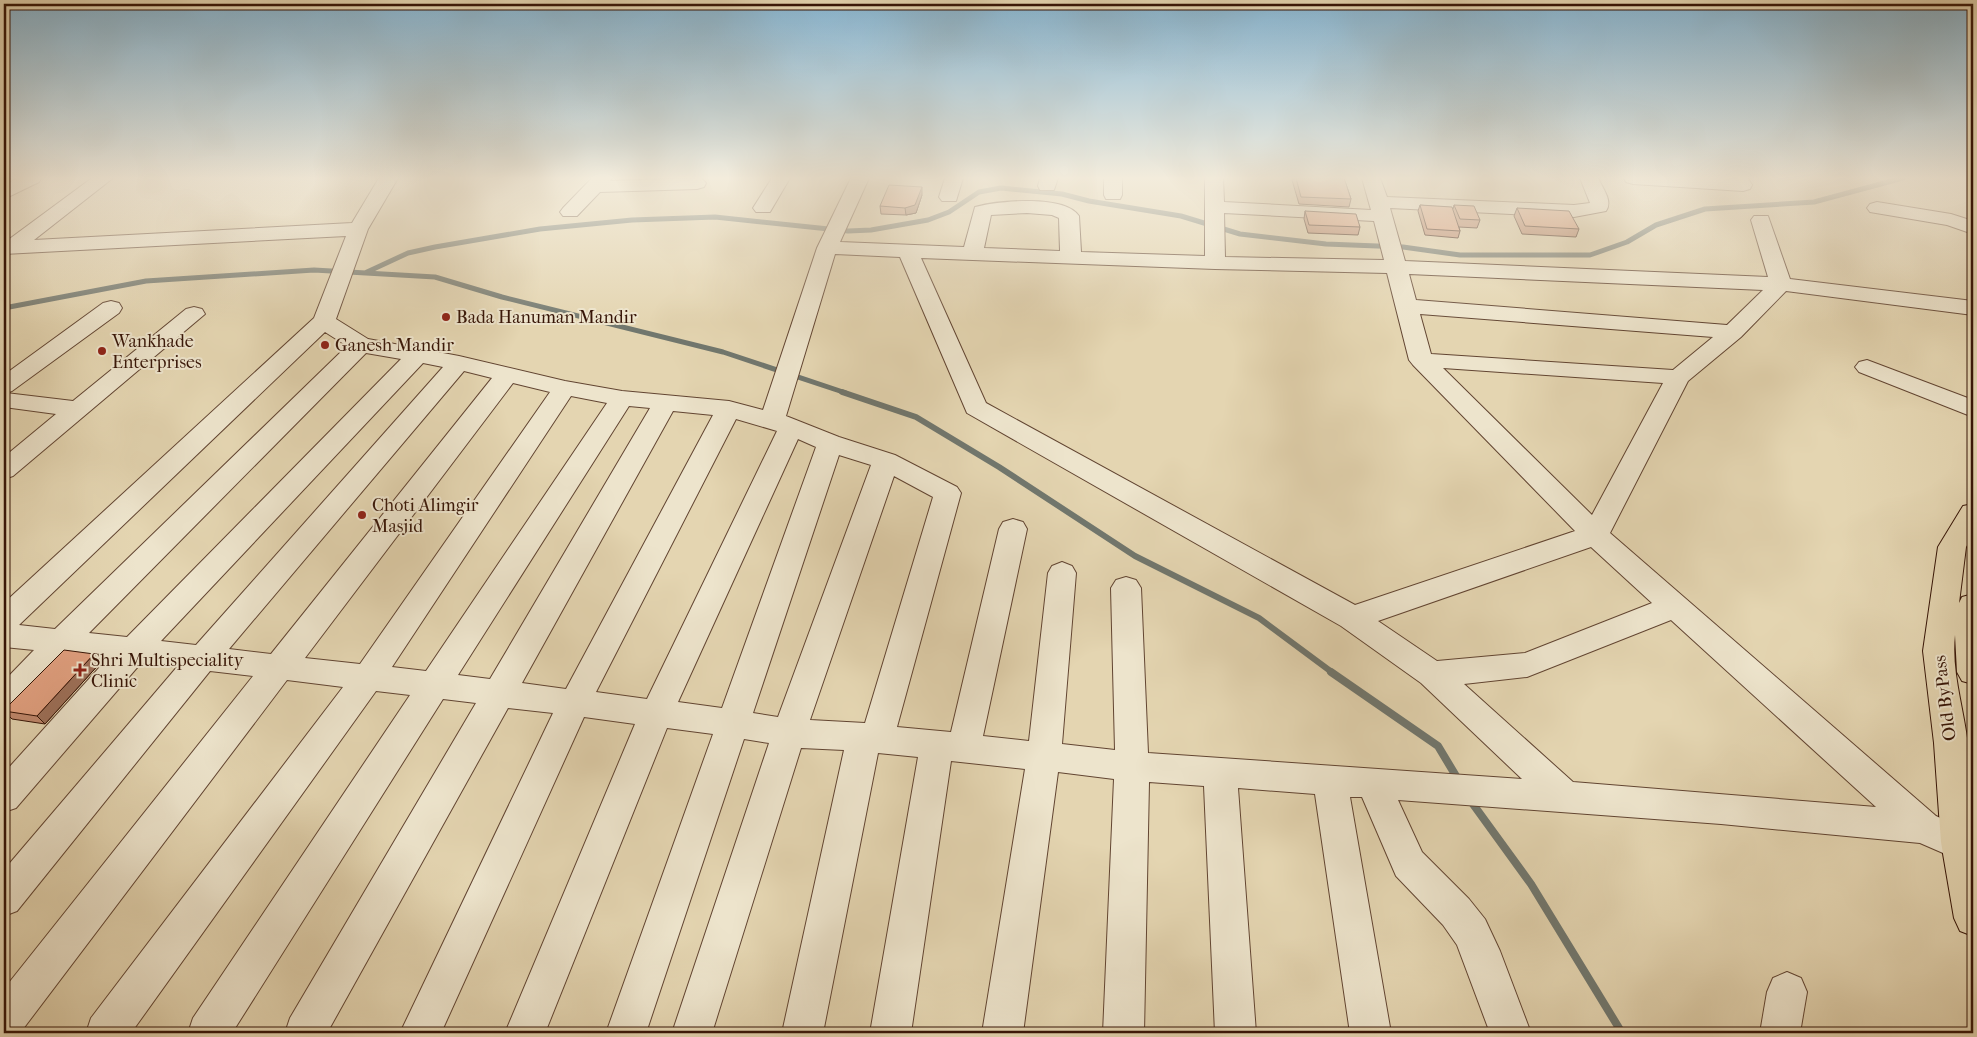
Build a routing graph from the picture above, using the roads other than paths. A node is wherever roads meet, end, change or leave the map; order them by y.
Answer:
1 (39, 226) edge
2 (360, 226) edge
3 (837, 226) edge
4 (979, 226) edge
5 (1069, 226) edge
6 (1213, 226) edge
7 (1386, 226) edge
8 (1763, 226) edge
9 (358, 229) junction
10 (829, 244) junction
11 (8, 250) edge
12 (908, 251) junction
13 (973, 254) junction
14 (1393, 254) junction
15 (1070, 258) junction
16 (1215, 263) junction
17 (1781, 284) junction
18 (1406, 306) junction
19 (111, 308) dead end
20 (1973, 308) edge
21 (194, 314) dead end
22 (324, 321) junction
23 (1733, 332) junction
24 (361, 345) junction
25 (418, 356) junction
26 (1421, 360) junction
27 (459, 363) junction
28 (1867, 367) dead end
29 (508, 374) junction
30 (1678, 377) junction
31 (4, 386) edge
32 (565, 388) junction
33 (622, 398) junction
34 (4, 400) edge
35 (665, 402) junction
36 (76, 409) junction
37 (729, 409) junction
38 (1973, 409) edge
39 (781, 424) junction
40 (830, 443) junction
41 (886, 461) junction
42 (4, 470) edge
43 (1973, 513) edge
44 (1013, 529) dead end
45 (1595, 535) junction
46 (1062, 573) dead end
47 (1126, 588) dead end
48 (1973, 605) edge
49 (1675, 606) junction
50 (1352, 618) junction
51 (4, 621) edge
52 (4, 635) edge
53 (61, 642) junction
54 (134, 650) junction
55 (203, 658) junction
56 (281, 668) junction
57 (1973, 672) edge
58 (1432, 674) junction
59 (368, 678) junction
60 (433, 685) junction
61 (498, 694) junction
62 (4, 702) edge
63 (574, 704) junction
64 (656, 714) junction
65 (733, 723) junction
66 (789, 733) junction
67 (870, 738) junction
68 (951, 747) junction
69 (1044, 755) junction
70 (1132, 766) junction
71 (1220, 772) junction
72 (1330, 780) junction
73 (1386, 784) junction
74 (4, 797) edge
75 (1565, 797) junction
76 (1922, 827) junction
77 (1966, 846) edge
78 (4, 898) edge
79 (1973, 918) edge
80 (1788, 992) dead end
81 (4, 1021) edge
82 (106, 1033) edge
83 (208, 1033) edge
84 (305, 1033) edge
85 (420, 1033) edge
86 (526, 1033) edge
87 (626, 1033) edge
88 (692, 1033) edge
89 (802, 1033) edge
90 (890, 1033) edge
91 (1002, 1033) edge
92 (1123, 1033) edge
93 (1235, 1033) edge
94 (1370, 1033) edge
95 (1510, 1033) edge
96 (1780, 1033) edge

1 - 11 street
2 - 9 street
3 - 10 street
4 - 13 street
5 - 15 street
6 - 16 street
7 - 14 street
8 - 17 street
9 - 11 street
9 - 22 street
10 - 12 street
10 - 39 street
12 - 13 street
12 - 50 street
13 - 15 street
14 - 16 street
14 - 17 street
14 - 18 street
15 - 16 street
17 - 20 street
17 - 23 street
18 - 23 street
18 - 26 street
19 - 31 street
21 - 36 street
22 - 24 street
22 - 51 street
23 - 30 street
24 - 25 street
24 - 53 street
25 - 27 street
25 - 54 street
26 - 30 street
26 - 45 street
27 - 29 street
27 - 55 street
28 - 38 street
29 - 32 street
29 - 56 street
30 - 45 street
32 - 33 street
32 - 59 street
33 - 35 street
33 - 60 street
34 - 36 street
35 - 37 street
35 - 61 street
36 - 42 street
37 - 39 street
37 - 63 street
39 - 40 street
39 - 64 street
40 - 41 street
40 - 65 street
41 - 66 street
41 - 67 street
43 - 77 main road, Old ByPass
44 - 68 street
45 - 49 street
45 - 50 street
46 - 69 street
47 - 70 street
48 - 57 main road, Old ByPass
49 - 58 street
49 - 76 street
50 - 58 street
52 - 53 street
53 - 54 street
53 - 62 street
54 - 55 street
54 - 74 street
55 - 56 street
55 - 78 street
56 - 59 street
56 - 81 street
58 - 75 street
59 - 60 street
59 - 82 street
60 - 61 street
60 - 83 street
61 - 63 street
61 - 84 street
63 - 64 street
63 - 85 street
64 - 65 street
64 - 86 street
65 - 66 street
65 - 87 street
66 - 67 street
66 - 88 street
67 - 68 street
67 - 89 street
68 - 69 street
68 - 90 street
69 - 70 street
69 - 91 street
70 - 71 street
70 - 92 street
71 - 72 street
71 - 93 street
72 - 73 street
72 - 94 street
73 - 75 street
73 - 95 street
75 - 76 street
76 - 77 street
77 - 79 main road, Old ByPass
80 - 96 street

